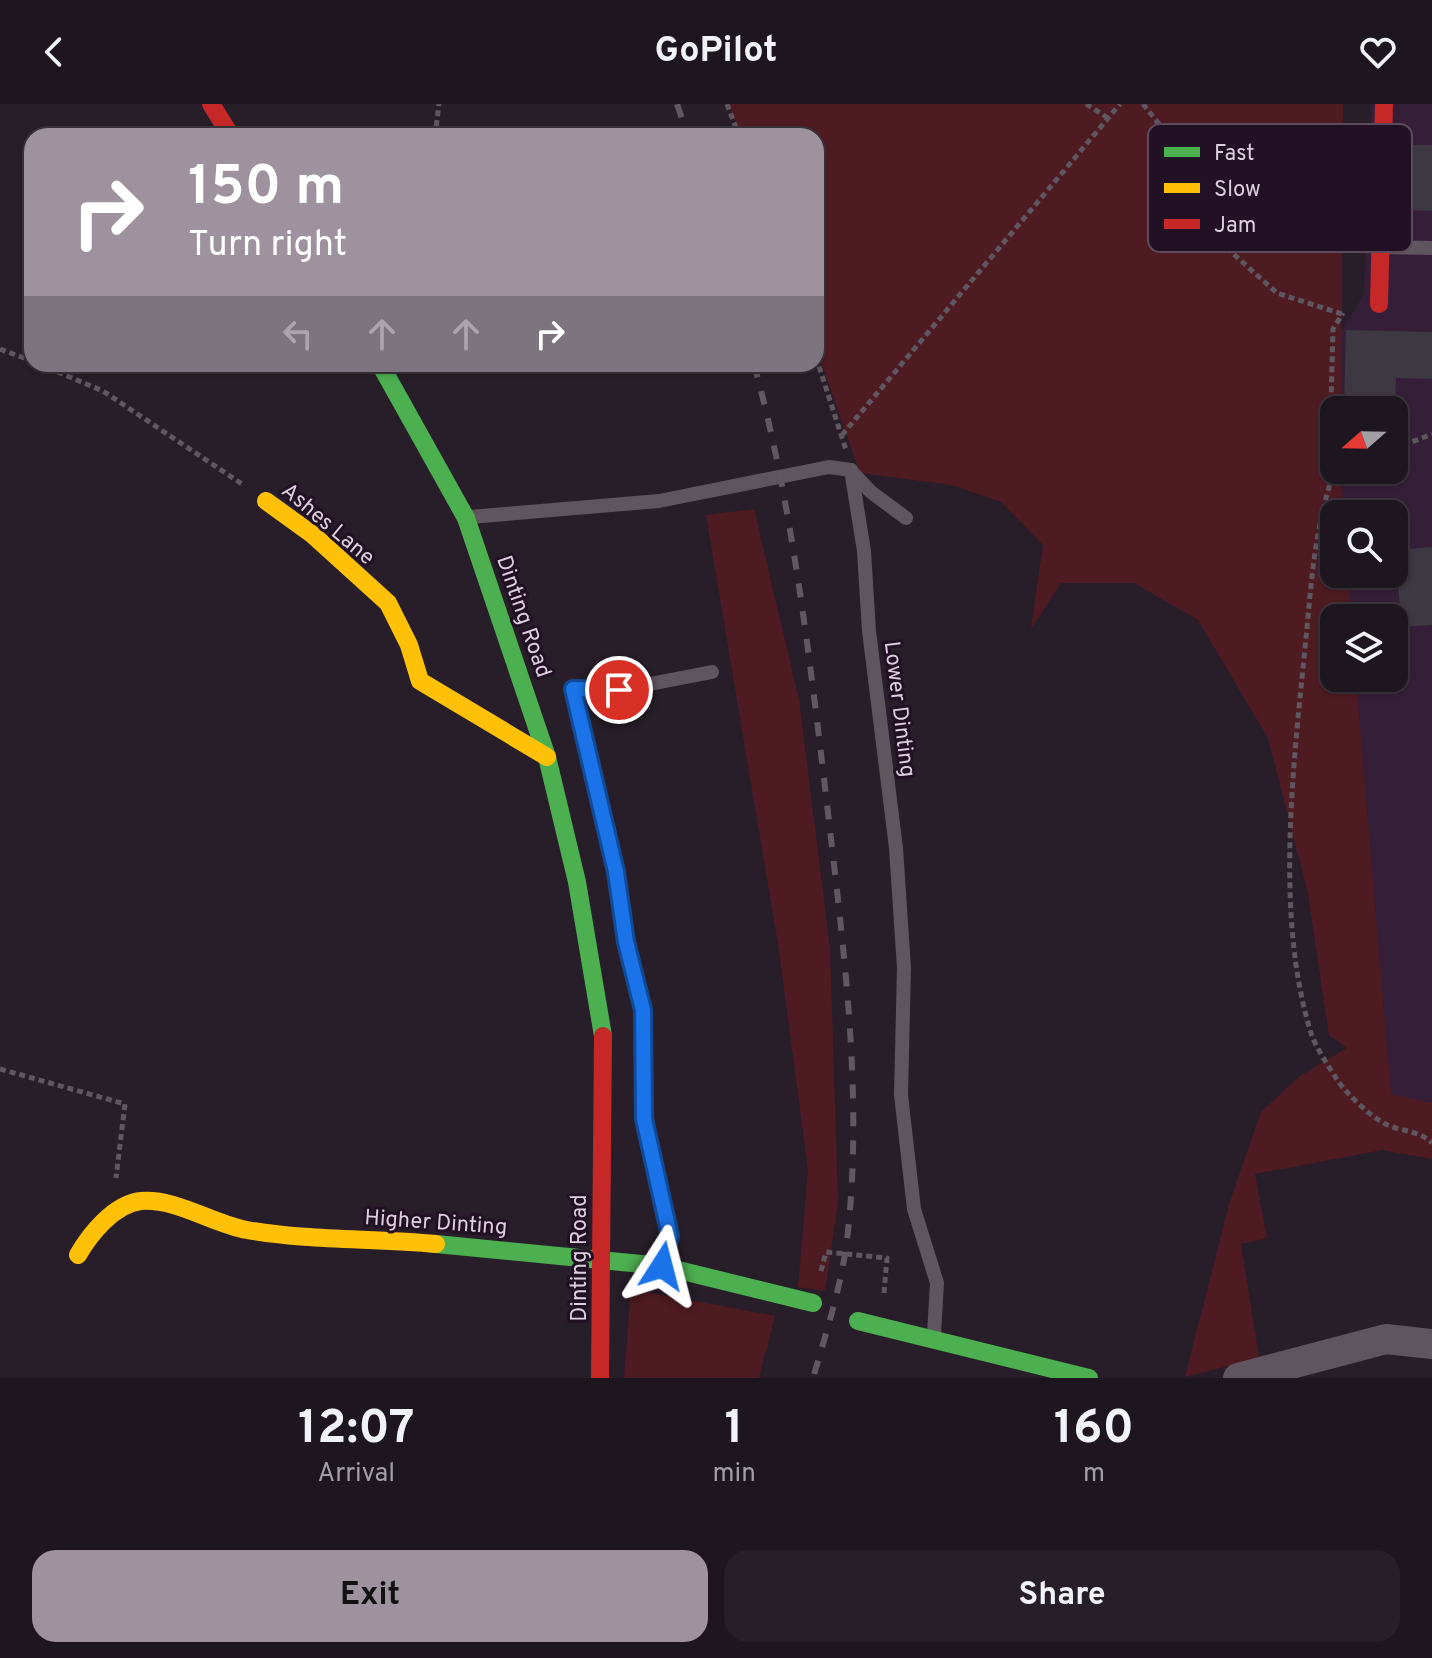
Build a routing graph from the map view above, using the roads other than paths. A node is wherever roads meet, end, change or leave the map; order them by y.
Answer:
1 (211, 104) edge
2 (1384, 104) edge
3 (1383, 124) edge
4 (226, 128) edge
5 (1412, 248) edge
6 (1432, 248) edge
7 (1380, 252) edge
8 (1379, 304) road end
9 (385, 372) edge
10 (851, 470) junction
11 (266, 501) road end
12 (466, 518) junction
13 (906, 518) dead end
14 (712, 672) dead end
15 (547, 757) junction
16 (78, 1255) dead end
17 (603, 1260) junction
18 (662, 1266) junction
19 (813, 1303) dead end
20 (858, 1321) dead end
21 (933, 1339) junction
22 (1432, 1344) edge
23 (600, 1378) edge
24 (1089, 1378) edge
25 (1238, 1378) edge

1 - 4 street
2 - 3 street
5 - 6 lane
7 - 8 street
9 - 12 street, Dinting Road
10 - 12 lane
10 - 13 lane
10 - 21 lane, Lower Dinting
11 - 15 street, Ashes Lane
12 - 15 street, Dinting Road
14 - 18 lane
15 - 17 street, Dinting Road
16 - 17 street, Higher Dinting
17 - 18 street, Higher Dinting
17 - 23 street, Dinting Road
18 - 19 street, Higher Dinting
20 - 21 street
21 - 24 street
22 - 25 street

